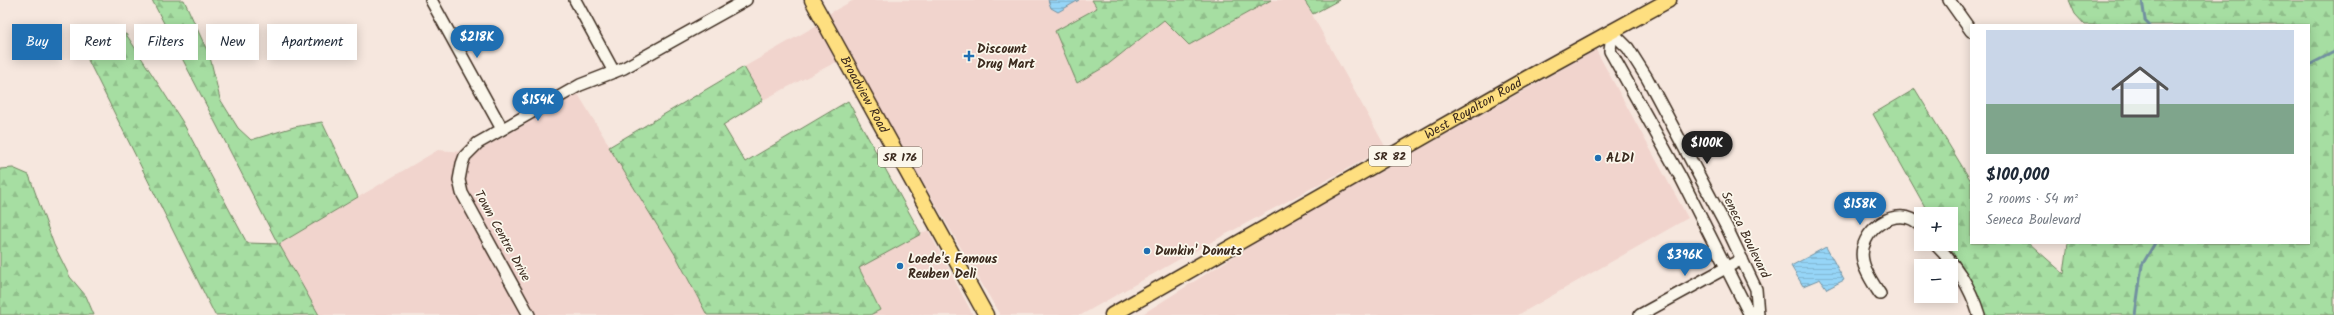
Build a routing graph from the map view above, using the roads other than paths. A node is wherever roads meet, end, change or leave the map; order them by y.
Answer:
1 (431, 0) edge
2 (576, 0) edge
3 (746, 0) edge
4 (812, 0) edge
5 (1669, 0) edge
6 (1949, 0) edge
7 (1970, 30) edge
8 (1612, 32) junction
9 (614, 72) junction
10 (502, 129) junction
11 (1914, 221) edge
12 (1942, 251) edge
13 (1742, 259) junction
14 (1727, 267) junction
15 (1880, 294) dead end
16 (529, 315) edge
17 (986, 315) edge
18 (1112, 315) edge
19 (1640, 315) edge
20 (1750, 315) edge
21 (1758, 315) edge
22 (1979, 315) edge

1 - 10 street
2 - 9 street
3 - 9 street, Town Centre Drive
4 - 17 main road, Broadview Road / SR 176
5 - 8 main road, West Royalton Road / SR 82
6 - 7 street
8 - 13 street, Seneca Boulevard
8 - 14 street
8 - 18 main road, West Royalton Road / SR 82
9 - 10 street, Town Centre Drive
10 - 16 street, Town Centre Drive
11 - 15 street
12 - 22 street
13 - 14 street
13 - 21 street, Seneca Boulevard
14 - 19 street
14 - 20 street

